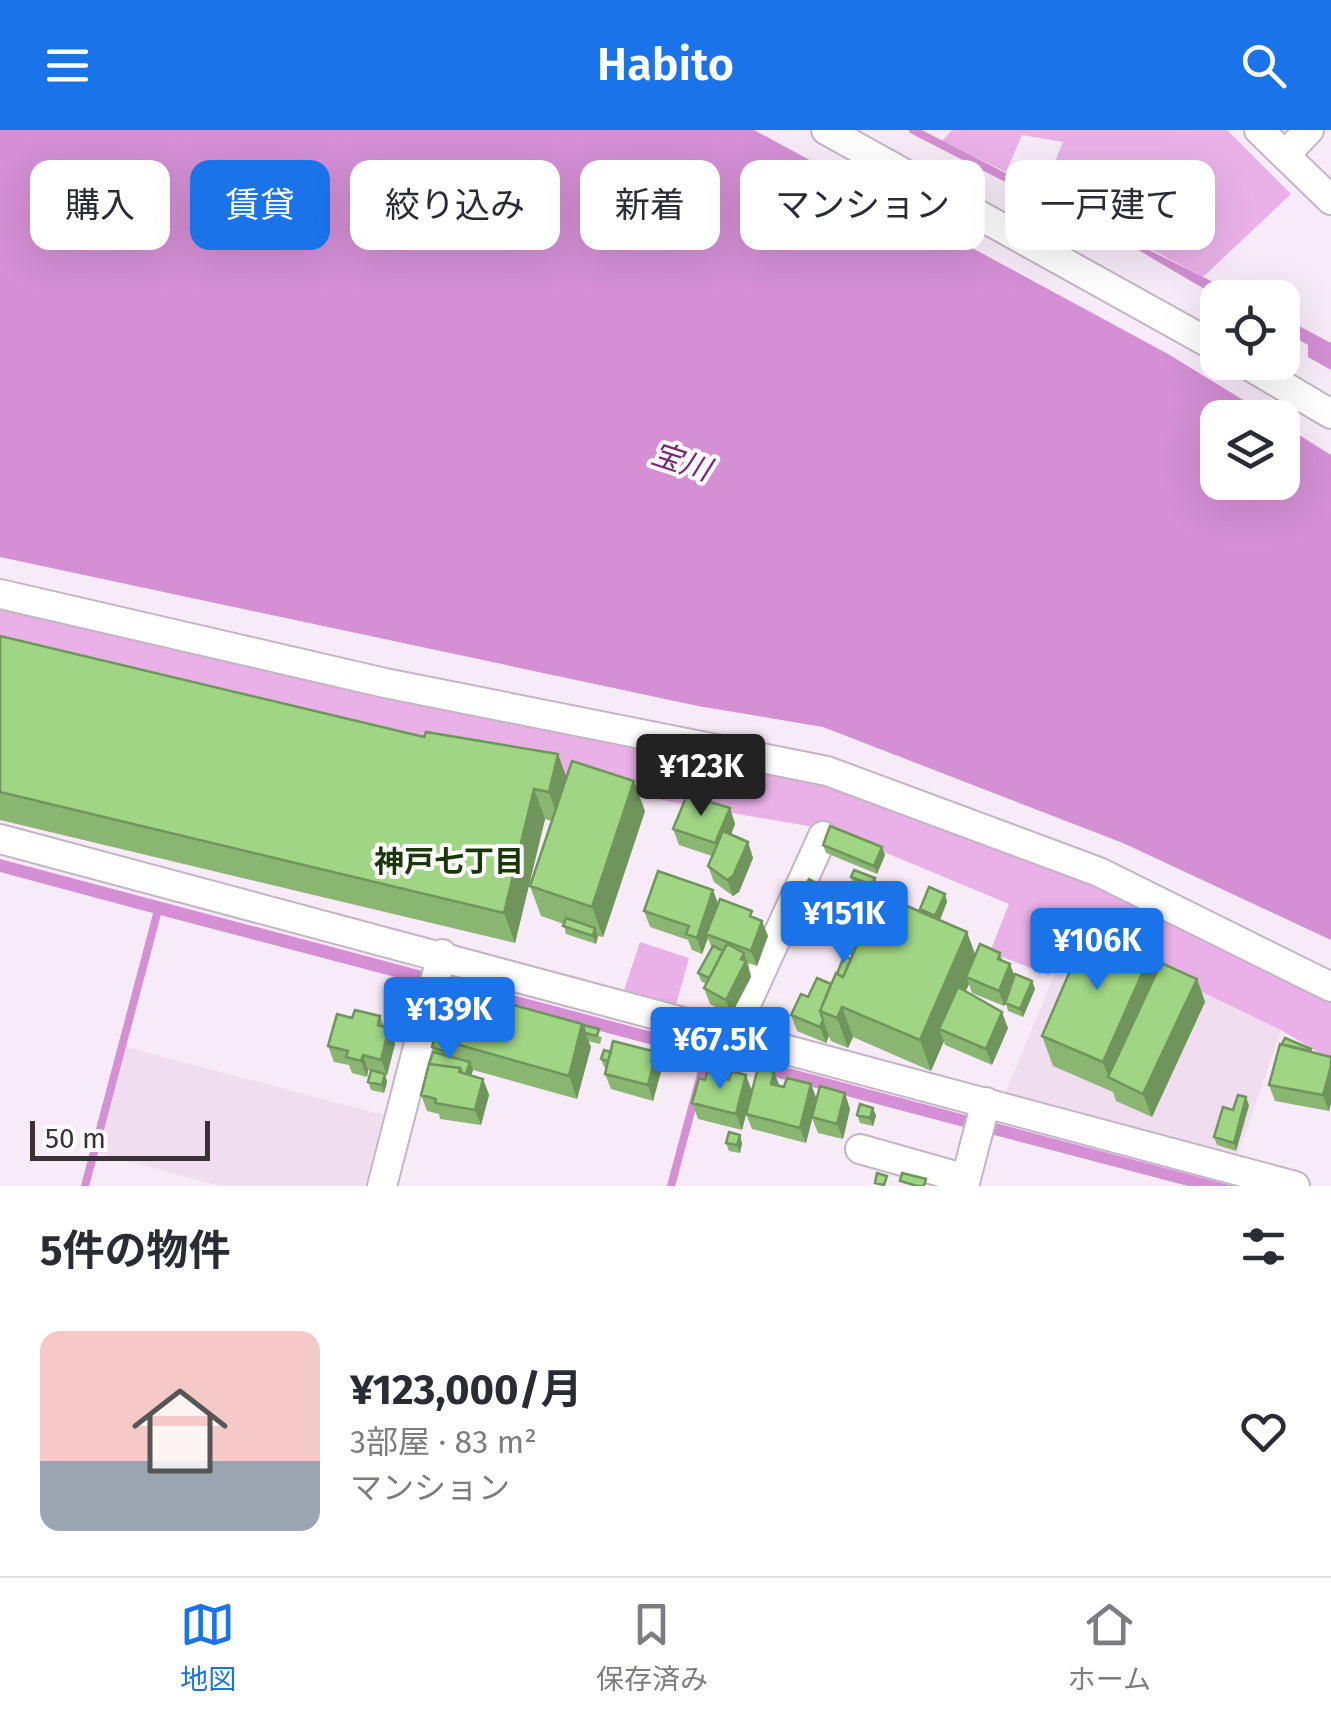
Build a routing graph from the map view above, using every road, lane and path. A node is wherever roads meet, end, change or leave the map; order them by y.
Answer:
1 (826, 130) edge
2 (1259, 130) edge
3 (1309, 130) edge
4 (1286, 155) junction
5 (1331, 200) edge
6 (1200, 338) edge
7 (1273, 380) edge
8 (1331, 414) edge
9 (0, 594) edge
10 (823, 836) edge
11 (0, 839) edge
12 (438, 973) junction
13 (1331, 987) edge
14 (733, 1033) junction
15 (982, 1118) junction
16 (860, 1150) dead end
17 (965, 1182) edge
18 (382, 1186) edge
19 (1295, 1186) edge

1 - 6 street
2 - 4 street
3 - 4 street
4 - 5 street
7 - 8 street
9 - 13 street
10 - 14 street
11 - 12 street
12 - 14 street
12 - 18 street
14 - 15 street
15 - 17 street
15 - 19 street
16 - 17 street

